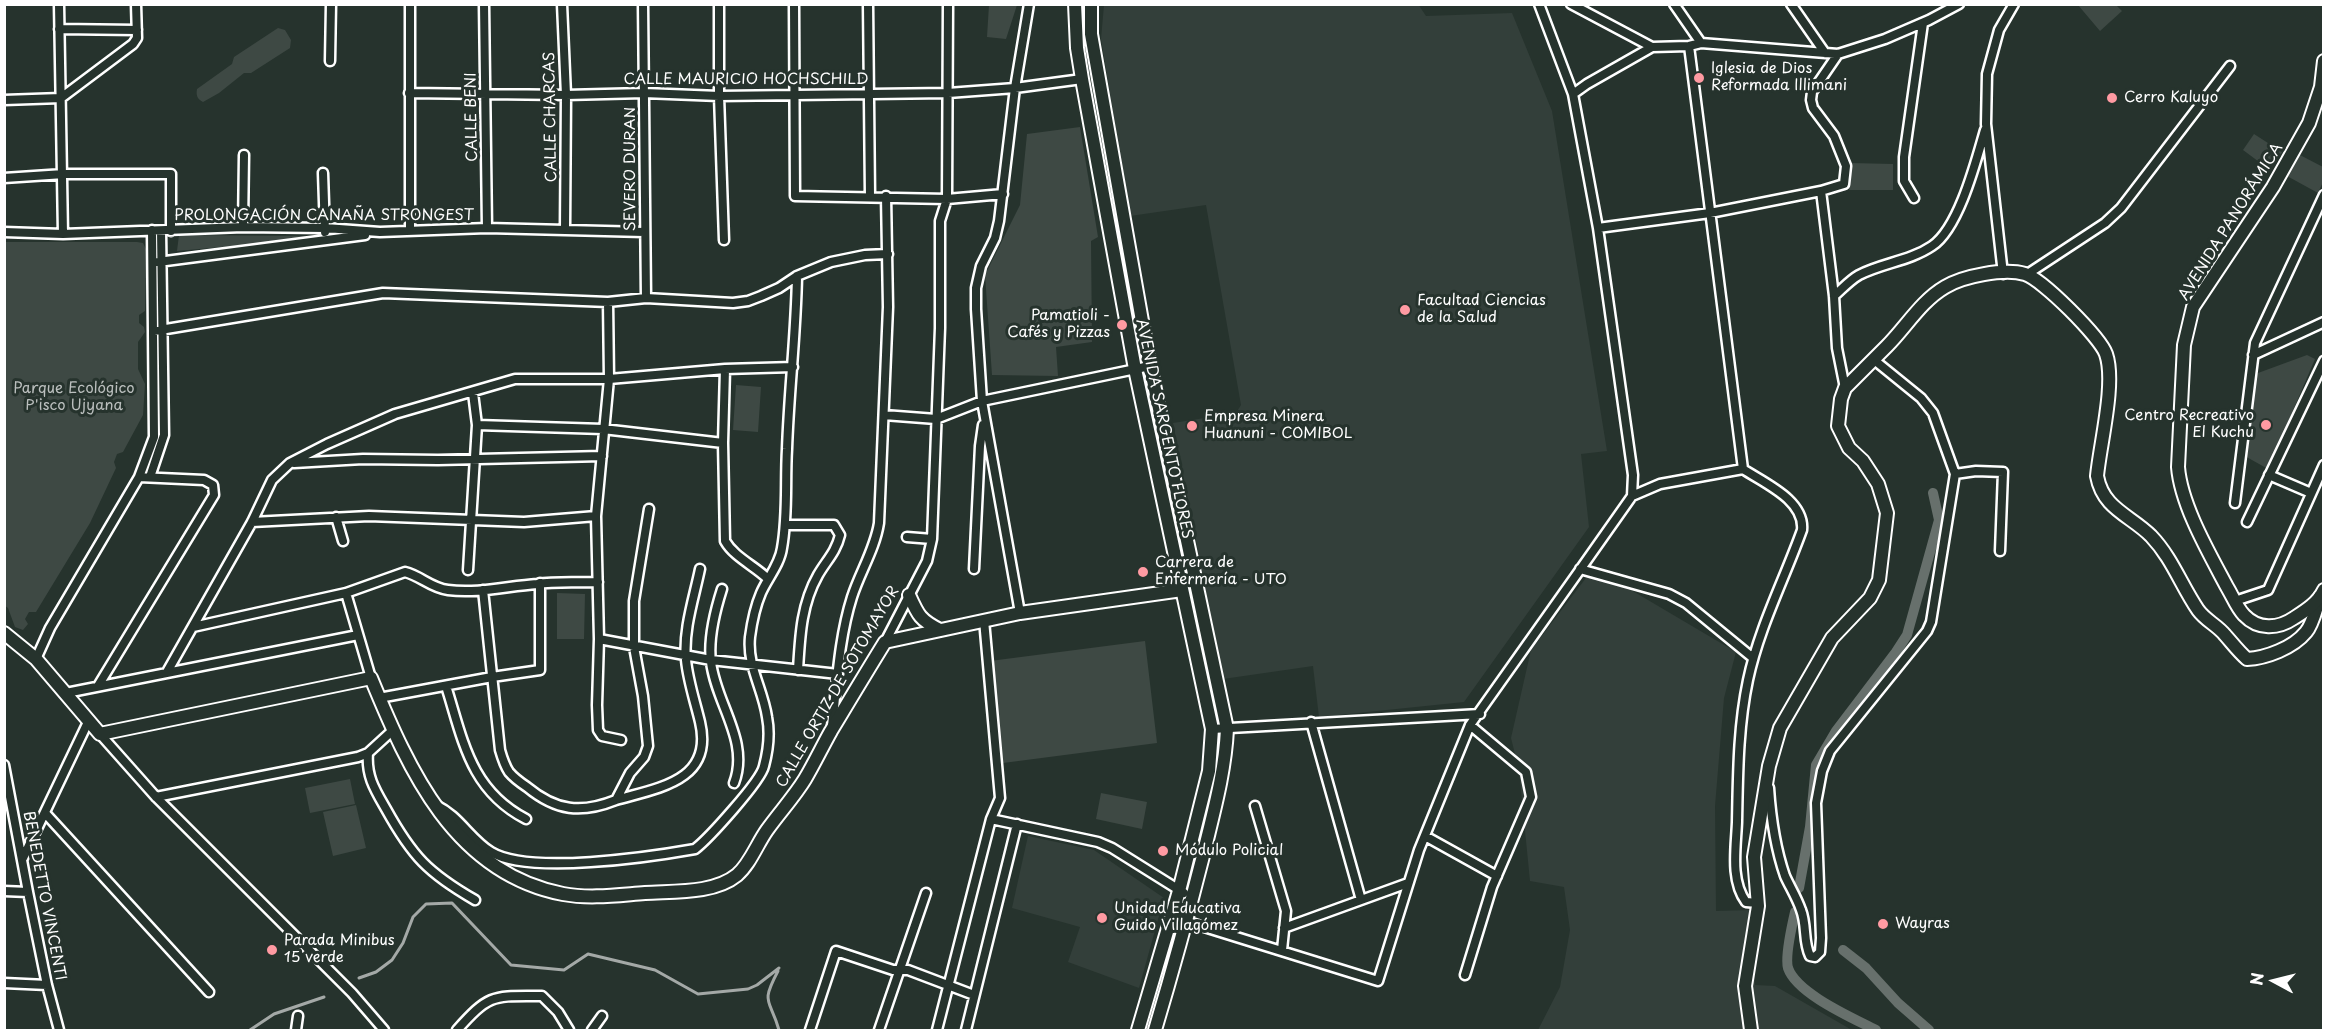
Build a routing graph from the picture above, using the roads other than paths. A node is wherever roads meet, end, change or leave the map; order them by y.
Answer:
1 (59, 4) edge
2 (136, 4) edge
3 (331, 4) edge
4 (410, 4) edge
5 (484, 4) edge
6 (562, 4) edge
7 (643, 4) edge
8 (719, 4) edge
9 (794, 4) edge
10 (868, 4) edge
11 (948, 4) edge
12 (1029, 4) edge
13 (1075, 4) edge
14 (1091, 4) edge
15 (1539, 4) edge
16 (1674, 4) edge
17 (1791, 4) edge
18 (1959, 4) edge
19 (2014, 4) edge
20 (1571, 5) edge
21 (1923, 23) junction
22 (59, 29) junction
23 (137, 30) junction
24 (1701, 43) junction
25 (1689, 46) junction
26 (1652, 47) junction
27 (1825, 53) junction
28 (1838, 54) junction
29 (330, 61) dead end
30 (2324, 61) edge
31 (2230, 66) dead end
32 (1082, 79) junction
33 (1015, 88) junction
34 (409, 93) junction
35 (644, 93) junction
36 (948, 93) junction
37 (485, 94) junction
38 (793, 94) junction
39 (869, 94) junction
40 (1573, 94) junction
41 (566, 95) junction
42 (719, 96) junction
43 (62, 98) junction
44 (4, 100) edge
45 (1986, 124) junction
46 (244, 155) dead end
47 (323, 173) dead end
48 (64, 174) junction
49 (4, 178) edge
50 (1821, 190) junction
51 (1003, 194) junction
52 (2324, 195) edge
53 (870, 196) junction
54 (886, 196) junction
55 (1914, 198) dead end
56 (947, 199) junction
57 (1710, 213) junction
58 (243, 227) junction
59 (325, 228) junction
60 (487, 228) junction
61 (1598, 228) junction
62 (565, 229) junction
63 (156, 230) junction
64 (171, 231) junction
65 (410, 231) junction
66 (4, 232) edge
67 (380, 232) junction
68 (644, 232) junction
69 (63, 234) junction
70 (724, 240) dead end
71 (325, 241) junction
72 (888, 254) junction
73 (162, 262) junction
74 (152, 263) junction
75 (2003, 274) junction
76 (2026, 275) junction
77 (797, 276) junction
78 (1834, 296) junction
79 (646, 298) junction
80 (608, 302) junction
81 (2324, 322) edge
82 (159, 330) junction
83 (2253, 355) junction
84 (1873, 359) junction
85 (2324, 361) edge
86 (1150, 366) junction
87 (792, 367) junction
88 (725, 369) junction
89 (1135, 369) junction
90 (609, 379) junction
91 (1845, 388) junction
92 (473, 393) junction
93 (982, 401) junction
94 (884, 414) junction
95 (936, 419) junction
96 (985, 419) junction
97 (477, 425) junction
98 (603, 429) junction
99 (723, 443) junction
100 (602, 456) junction
101 (474, 458) junction
102 (290, 463) junction
103 (2324, 465) edge
104 (1743, 469) junction
105 (1955, 474) junction
106 (2269, 475) junction
107 (139, 477) junction
108 (150, 477) junction
109 (2311, 493) junction
110 (1632, 496) junction
111 (2235, 503) dead end
112 (649, 508) dead end
113 (596, 516) junction
114 (336, 518) junction
115 (471, 520) junction
116 (252, 522) junction
117 (2247, 522) dead end
118 (786, 525) junction
119 (907, 537) dead end
120 (932, 539) junction
121 (343, 541) dead end
122 (2000, 551) dead end
123 (1189, 553) junction
124 (1175, 556) junction
125 (700, 569) dead end
126 (974, 569) dead end
127 (1580, 569) junction
128 (468, 570) dead end
129 (768, 579) junction
130 (598, 582) junction
131 (540, 583) junction
132 (722, 589) dead end
133 (483, 590) junction
134 (1182, 590) junction
135 (346, 593) junction
136 (909, 594) junction
137 (2322, 594) edge
138 (2235, 600) junction
139 (1020, 613) junction
140 (984, 620) junction
141 (193, 627) junction
142 (940, 630) junction
143 (4, 633) edge
144 (358, 635) junction
145 (600, 639) junction
146 (885, 642) junction
147 (634, 647) junction
148 (685, 656) junction
149 (36, 658) junction
150 (1753, 658) junction
151 (711, 660) junction
152 (751, 665) junction
153 (798, 670) junction
154 (167, 672) junction
155 (838, 674) junction
156 (492, 677) junction
157 (370, 678) junction
158 (98, 686) junction
159 (446, 686) junction
160 (66, 693) junction
161 (379, 698) junction
162 (1480, 714) junction
163 (89, 720) junction
164 (1311, 722) junction
165 (1470, 725) junction
166 (1212, 729) junction
167 (1227, 729) junction
168 (392, 730) junction
169 (831, 731) junction
170 (100, 734) junction
171 (621, 740) dead end
172 (368, 753) junction
173 (4, 765) edge
174 (1768, 778) junction
175 (734, 783) dead end
176 (156, 797) junction
177 (616, 800) junction
178 (433, 804) junction
179 (1255, 806) dead end
180 (45, 813) junction
181 (526, 819) dead end
182 (991, 819) junction
183 (1017, 824) junction
184 (1425, 836) junction
185 (23, 859) junction
186 (1497, 876) junction
187 (1408, 883) junction
188 (4, 891) edge
189 (1179, 891) junction
190 (28, 892) junction
191 (926, 893) dead end
192 (1193, 896) junction
193 (475, 900) dead end
194 (1361, 900) junction
195 (1758, 903) junction
196 (1172, 917) junction
197 (1185, 923) junction
198 (1284, 928) junction
199 (1281, 950) junction
200 (901, 970) junction
201 (1465, 975) dead end
202 (4, 983) edge
203 (47, 985) junction
204 (949, 985) junction
205 (209, 992) dead end
206 (974, 995) junction
207 (1144, 1009) junction
208 (1160, 1015) junction
209 (298, 1016) dead end
210 (602, 1016) dead end
211 (59, 1030) edge
212 (296, 1030) edge
213 (384, 1030) edge
214 (457, 1030) edge
215 (568, 1030) edge
216 (592, 1030) edge
217 (810, 1030) edge
218 (879, 1030) edge
219 (937, 1030) edge
220 (966, 1030) edge
221 (1138, 1030) edge
222 (1155, 1030) edge
223 (1751, 1030) edge

1 - 22 street
2 - 23 street
3 - 29 street
4 - 34 street
5 - 37 street, CALLE BENI
6 - 41 street, CALLE CHARCAS
7 - 35 street, SEVERO DURAN
8 - 42 street
9 - 38 street
10 - 39 street
11 - 36 street, CALLE ORTIZ DE SOTOMAYOR
12 - 33 street
13 - 32 street, AVENIDA SARGENTO FLORES
14 - 86 street, AVENIDA SARGENTO FLORES
15 - 40 street
16 - 24 street
17 - 27 street
18 - 21 street
19 - 45 street
20 - 26 street
21 - 28 street
21 - 55 street
22 - 23 street
22 - 43 street
23 - 43 street
24 - 25 street
24 - 27 street
25 - 26 street
25 - 57 street
26 - 40 street
27 - 28 street
28 - 50 street
30 - 138 street, AVENIDA PANORÁMICA
31 - 76 street
32 - 33 street, CALLE MAURICIO HOCHSCHILD
32 - 89 street, AVENIDA SARGENTO FLORES
33 - 36 street, CALLE MAURICIO HOCHSCHILD
33 - 51 street
34 - 37 street, CALLE MAURICIO HOCHSCHILD
34 - 65 street
35 - 41 street, CALLE MAURICIO HOCHSCHILD
35 - 42 street, CALLE MAURICIO HOCHSCHILD
35 - 68 street, SEVERO DURAN
36 - 39 street, CALLE MAURICIO HOCHSCHILD
36 - 56 street, CALLE ORTIZ DE SOTOMAYOR
37 - 41 street, CALLE MAURICIO HOCHSCHILD
37 - 60 street, CALLE BENI
38 - 39 street, CALLE MAURICIO HOCHSCHILD
38 - 42 street, CALLE MAURICIO HOCHSCHILD
38 - 53 street
39 - 53 street
40 - 61 street
41 - 62 street, CALLE CHARCAS
42 - 70 street
43 - 44 street
43 - 48 street
45 - 75 street
45 - 78 street
46 - 58 street
47 - 59 street
48 - 49 street
48 - 64 street
48 - 69 street
50 - 57 street
50 - 78 street
51 - 56 street
51 - 93 street
52 - 83 street
53 - 54 street
54 - 56 street
54 - 72 street
56 - 95 street, CALLE ORTIZ DE SOTOMAYOR
57 - 61 street
57 - 104 street
58 - 59 street, PROLONGACIÓN CANAÑA STRONGEST
58 - 64 street, PROLONGACIÓN CANAÑA STRONGEST
59 - 67 street, PROLONGACIÓN CANAÑA STRONGEST
59 - 71 street
60 - 62 street, PROLONGACIÓN CANAÑA STRONGEST
60 - 65 street, PROLONGACIÓN CANAÑA STRONGEST
61 - 110 street
62 - 68 street, PROLONGACIÓN CANAÑA STRONGEST
63 - 64 street, PROLONGACIÓN CANAÑA STRONGEST
63 - 69 street, PROLONGACIÓN CANAÑA STRONGEST
63 - 73 street
63 - 74 street
65 - 67 street, PROLONGACIÓN CANAÑA STRONGEST
66 - 69 street, PROLONGACIÓN CANAÑA STRONGEST
67 - 71 street
68 - 79 street, SEVERO DURAN
71 - 73 street
72 - 77 street
72 - 94 street
73 - 74 street
73 - 82 street
74 - 82 street
75 - 76 street
75 - 84 street
76 - 137 street
77 - 79 street
77 - 87 street
78 - 91 street
79 - 80 street
80 - 82 street
80 - 90 street
81 - 83 street
82 - 107 street
82 - 108 street
83 - 111 street
84 - 91 street
84 - 105 street
85 - 106 street
86 - 89 street
86 - 123 street, AVENIDA SARGENTO FLORES
87 - 88 street
87 - 118 street
88 - 90 street
88 - 99 street
89 - 93 street
89 - 124 street, AVENIDA SARGENTO FLORES
90 - 92 street
90 - 98 street
91 - 174 street
92 - 97 street
92 - 102 street
93 - 95 street
93 - 96 street
94 - 95 street
94 - 155 street
95 - 120 street, CALLE ORTIZ DE SOTOMAYOR
96 - 126 street
96 - 139 street
97 - 98 street
97 - 101 street
98 - 99 street
98 - 100 street
99 - 129 street
100 - 101 street
100 - 113 street
101 - 102 street
101 - 115 street
102 - 116 street
103 - 109 street
104 - 110 street
104 - 150 street
105 - 122 street
105 - 174 street
106 - 109 street
106 - 117 street
107 - 108 street
107 - 149 street
108 - 158 street
109 - 138 street
110 - 127 street
112 - 147 street
113 - 115 street
113 - 130 street
114 - 115 street
114 - 116 street
114 - 121 street
115 - 128 street
116 - 141 street
118 - 129 street
118 - 153 street
119 - 120 street
120 - 136 street, CALLE ORTIZ DE SOTOMAYOR
123 - 124 street
123 - 167 street, AVENIDA SARGENTO FLORES
124 - 134 street, AVENIDA SARGENTO FLORES
125 - 148 street
127 - 150 street
127 - 162 street
129 - 152 street
130 - 131 street
130 - 145 street
131 - 133 street
131 - 156 street
132 - 151 street
133 - 135 street
133 - 156 street
134 - 139 street
134 - 166 street, AVENIDA SARGENTO FLORES
135 - 141 street
135 - 144 street, CALLE ORTIZ DE SOTOMAYOR
136 - 142 street
136 - 146 street, CALLE ORTIZ DE SOTOMAYOR
137 - 138 street, AVENIDA PANORÁMICA
139 - 140 street
140 - 142 street
140 - 182 street
141 - 154 street
142 - 146 street
143 - 149 street
144 - 154 street
144 - 157 street, CALLE ORTIZ DE SOTOMAYOR
145 - 147 street
145 - 171 street
146 - 169 street, CALLE ORTIZ DE SOTOMAYOR
147 - 148 street
147 - 177 street
148 - 151 street
148 - 177 street
149 - 160 street
150 - 195 street
151 - 152 street
151 - 175 street
152 - 153 street
152 - 178 street
153 - 155 street
154 - 158 street
155 - 169 street
156 - 159 street
156 - 177 street
157 - 161 street, CALLE ORTIZ DE SOTOMAYOR
157 - 170 street
158 - 160 street
159 - 161 street
159 - 181 street
160 - 163 street
161 - 168 street, CALLE ORTIZ DE SOTOMAYOR
162 - 164 street
162 - 165 street
163 - 170 street
163 - 180 street
164 - 167 street
164 - 194 street
165 - 184 street
165 - 186 street
166 - 167 street
166 - 189 street, AVENIDA SARGENTO FLORES
167 - 192 street, AVENIDA SARGENTO FLORES
168 - 172 street
168 - 178 street, CALLE ORTIZ DE SOTOMAYOR
169 - 178 street, CALLE ORTIZ DE SOTOMAYOR
170 - 176 street
172 - 176 street
172 - 193 street
173 - 185 street, BENEDETTO VINCENTI
174 - 195 street
176 - 213 street
179 - 198 street
180 - 185 street
180 - 205 street
182 - 183 street
182 - 204 street
183 - 189 street
183 - 206 street
184 - 186 street
184 - 187 street
185 - 190 street, BENEDETTO VINCENTI
186 - 201 street
187 - 194 street
187 - 199 street
188 - 190 street
189 - 192 street
189 - 196 street, AVENIDA SARGENTO FLORES
190 - 203 street, BENEDETTO VINCENTI
191 - 200 street
192 - 197 street, AVENIDA SARGENTO FLORES
194 - 198 street
195 - 223 street
196 - 197 street
196 - 207 street, AVENIDA SARGENTO FLORES
197 - 199 street
197 - 208 street, AVENIDA SARGENTO FLORES
198 - 199 street
200 - 204 street
200 - 217 street
200 - 218 street
202 - 203 street
203 - 211 street, BENEDETTO VINCENTI
204 - 206 street
204 - 219 street
206 - 220 street
207 - 208 street
207 - 221 street, AVENIDA SARGENTO FLORES
208 - 222 street, AVENIDA SARGENTO FLORES
209 - 212 street
210 - 216 street
214 - 215 street

